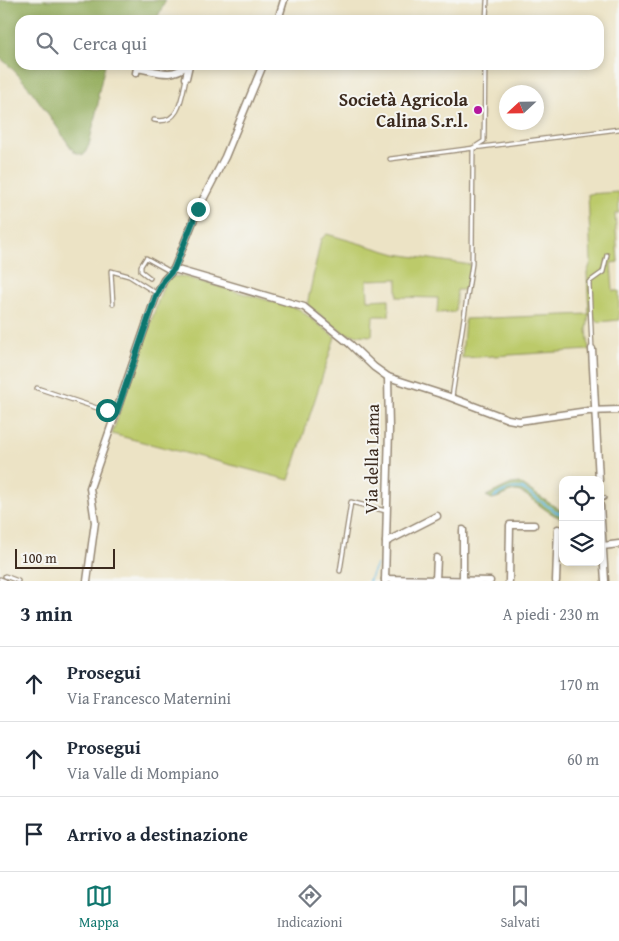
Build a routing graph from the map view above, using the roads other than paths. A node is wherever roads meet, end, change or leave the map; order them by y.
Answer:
1 (284, 0) edge
2 (487, 0) edge
3 (280, 15) edge
4 (486, 15) edge
5 (137, 70) edge
6 (182, 70) edge
7 (188, 70) edge
8 (261, 70) edge
9 (485, 70) edge
10 (186, 78) joint
11 (154, 120) dead end
12 (619, 129) edge
13 (473, 148) junction
14 (390, 159) dead end
15 (607, 255) dead end
16 (173, 271) junction
17 (150, 278) dead end
18 (157, 293) junction
19 (114, 304) dead end
20 (592, 350) joint
21 (388, 377) junction
22 (37, 388) dead end
23 (452, 398) junction
24 (619, 410) edge
25 (596, 412) junction
26 (116, 414) junction
27 (599, 476) edge
28 (387, 512) junction
29 (437, 516) dead end
30 (534, 525) dead end
31 (558, 529) dead end
32 (463, 530) dead end
33 (386, 542) junction
34 (619, 544) edge
35 (604, 546) edge
36 (437, 558) dead end
37 (604, 564) edge
38 (340, 571) dead end
39 (5, 576) dead end
40 (0, 579) edge
41 (385, 580) edge
42 (436, 580) edge
43 (462, 580) edge
44 (5, 581) edge
45 (18, 581) edge
46 (87, 581) edge
47 (490, 581) edge
48 (509, 581) edge
49 (556, 581) edge
50 (605, 581) edge

1 - 3 street
2 - 4 lane
5 - 6 street
7 - 10 street
8 - 16 street
9 - 13 lane
10 - 11 lane
12 - 13 lane
13 - 14 lane
13 - 23 lane
15 - 20 lane
16 - 17 lane
16 - 18 street
16 - 21 street
18 - 19 lane
18 - 26 street
20 - 25 street
21 - 23 street
21 - 28 street, Via della Lama
22 - 26 lane
23 - 25 street
24 - 25 street
25 - 27 street
26 - 46 street
28 - 33 street, Via della Lama
28 - 38 lane
29 - 33 street
30 - 48 street
31 - 49 street
32 - 43 street
33 - 41 street, Via della Lama
34 - 35 street
36 - 42 street
37 - 50 street
39 - 45 lane
40 - 44 lane
41 - 42 street
42 - 43 street
43 - 47 street

